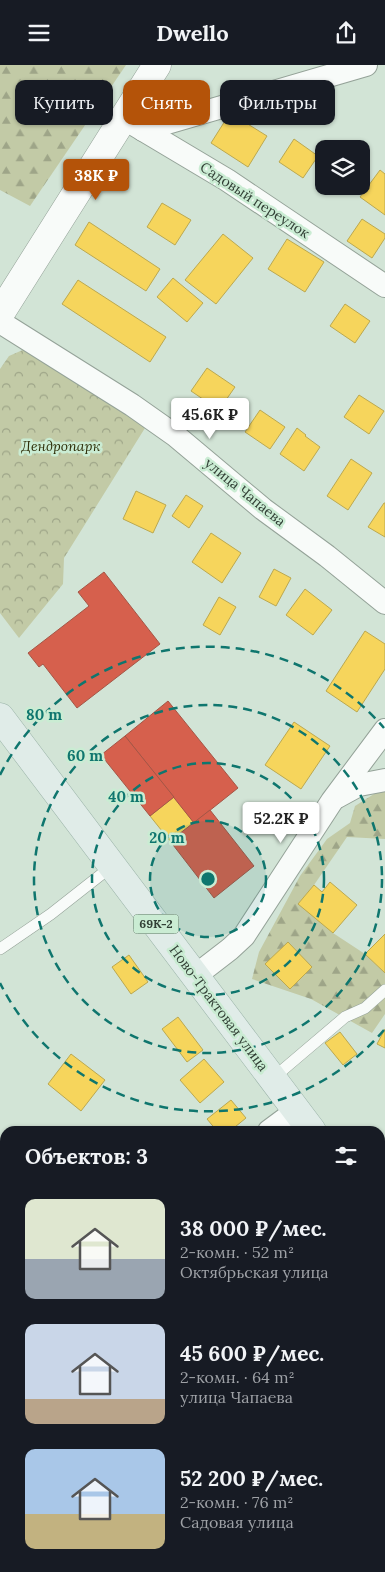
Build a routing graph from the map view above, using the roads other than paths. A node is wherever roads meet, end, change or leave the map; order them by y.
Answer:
1 (157, 65) edge
2 (366, 65) edge
3 (151, 80) edge
4 (210, 105) edge
5 (132, 125) edge
6 (135, 125) edge
7 (385, 286) edge
8 (0, 314) edge
9 (0, 322) edge
10 (385, 603) edge
11 (0, 717) edge
12 (385, 731) edge
13 (385, 780) edge
14 (332, 801) junction
15 (112, 866) junction
16 (0, 949) edge
17 (195, 976) junction
18 (385, 990) edge
19 (272, 1079) junction
20 (304, 1121) edge
21 (286, 1126) edge

1 - 3 street
2 - 4 street
5 - 8 street
6 - 7 street, Садовый переулок
9 - 10 street, улица Чапаева
11 - 15 main road, Ново-Трактовая улица / 69К-2
12 - 14 street
13 - 14 street
14 - 17 street
15 - 16 lane
15 - 17 main road, Ново-Трактовая улица / 69К-2
17 - 19 main road, Ново-Трактовая улица / 69К-2
18 - 19 lane
19 - 20 main road, Ново-Трактовая улица / 69К-2
20 - 21 street

